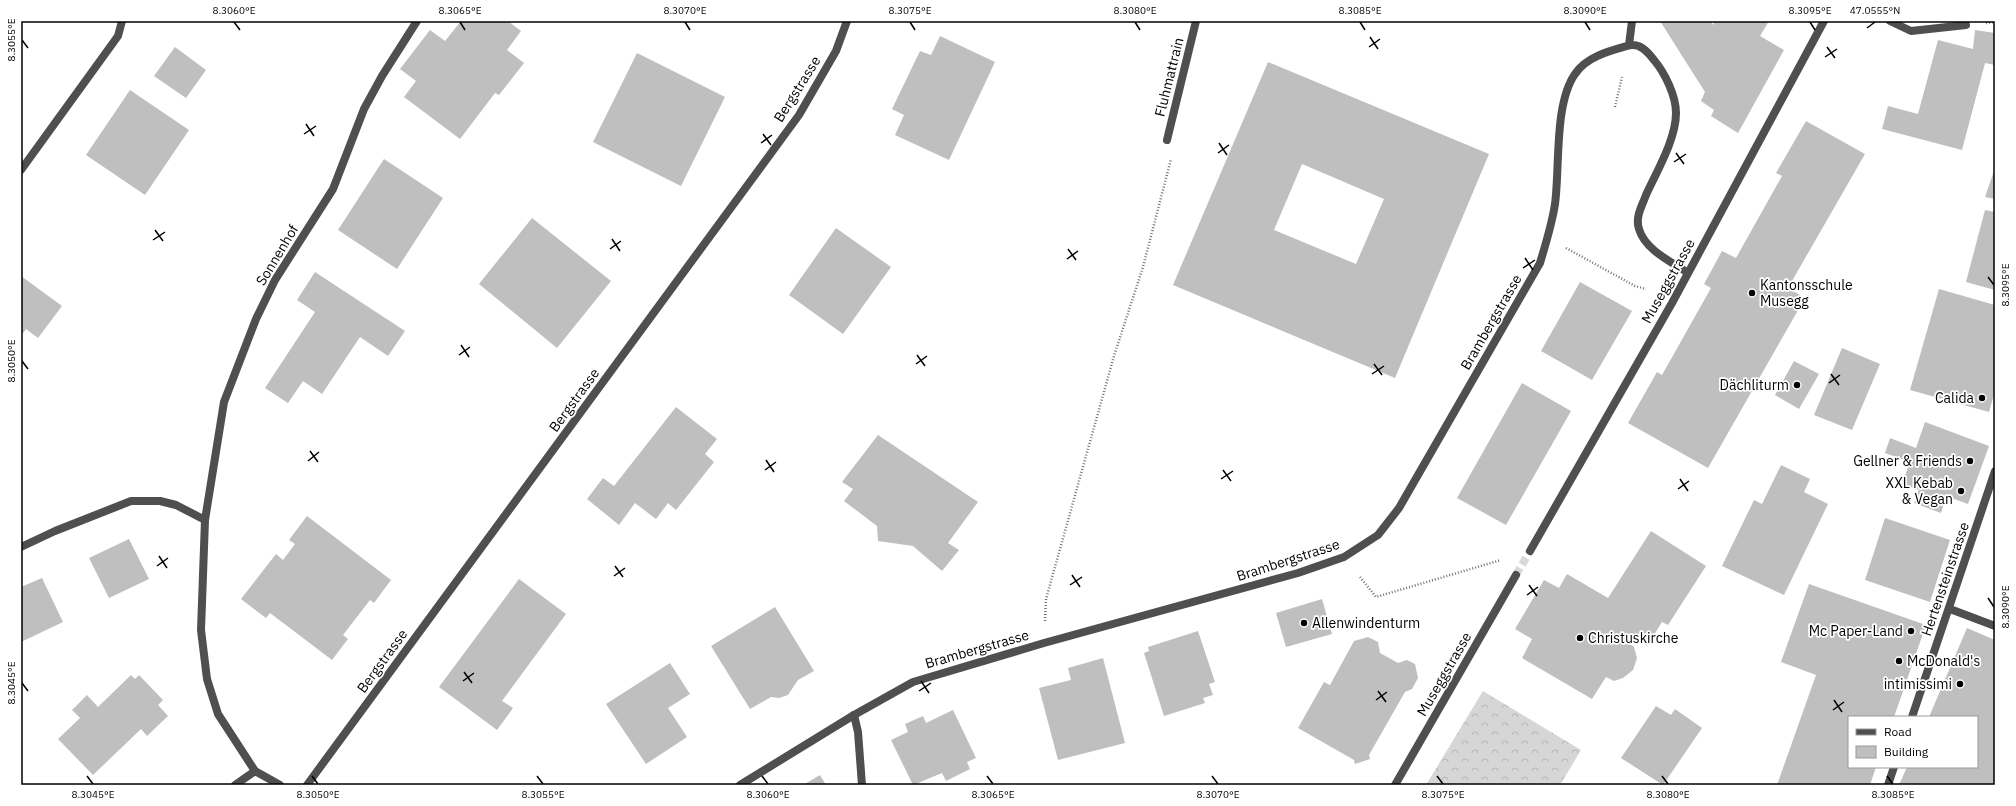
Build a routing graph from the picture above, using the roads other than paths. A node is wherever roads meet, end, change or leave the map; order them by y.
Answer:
1 (122, 21) edge
2 (417, 21) edge
3 (846, 21) edge
4 (1196, 21) edge
5 (1632, 21) edge
6 (1824, 21) edge
7 (1890, 21) edge
8 (1966, 25) dead end
9 (1629, 45) junction
10 (1167, 140) road end
11 (21, 170) edge
12 (1688, 273) junction
13 (1995, 471) edge
14 (205, 520) junction
15 (21, 547) edge
16 (1530, 551) tunnel mouth
17 (1516, 575) tunnel mouth
18 (1950, 609) junction
19 (1995, 626) edge
20 (854, 715) junction
21 (1912, 716) edge
22 (1894, 768) edge
23 (255, 770) junction
24 (235, 785) edge
25 (280, 785) edge
26 (307, 785) edge
27 (740, 785) edge
28 (862, 785) edge
29 (1396, 785) edge
30 (1888, 785) edge

1 - 11 street
2 - 14 street, Sonnenhof
3 - 26 street, Bergstrasse
4 - 10 street, Fluhmattrain
5 - 9 street
6 - 12 street, Museggstrasse
7 - 8 street
9 - 12 street
9 - 20 street, Brambergstrasse
12 - 16 street, Museggstrasse
13 - 18 street, Hertensteinstrasse
14 - 15 street
14 - 23 street, Sonnenhof
17 - 29 street, Museggstrasse
18 - 19 street
18 - 21 street, Hertensteinstrasse
20 - 27 street, Brambergstrasse
20 - 28 street
22 - 30 street
23 - 24 street
23 - 25 street

